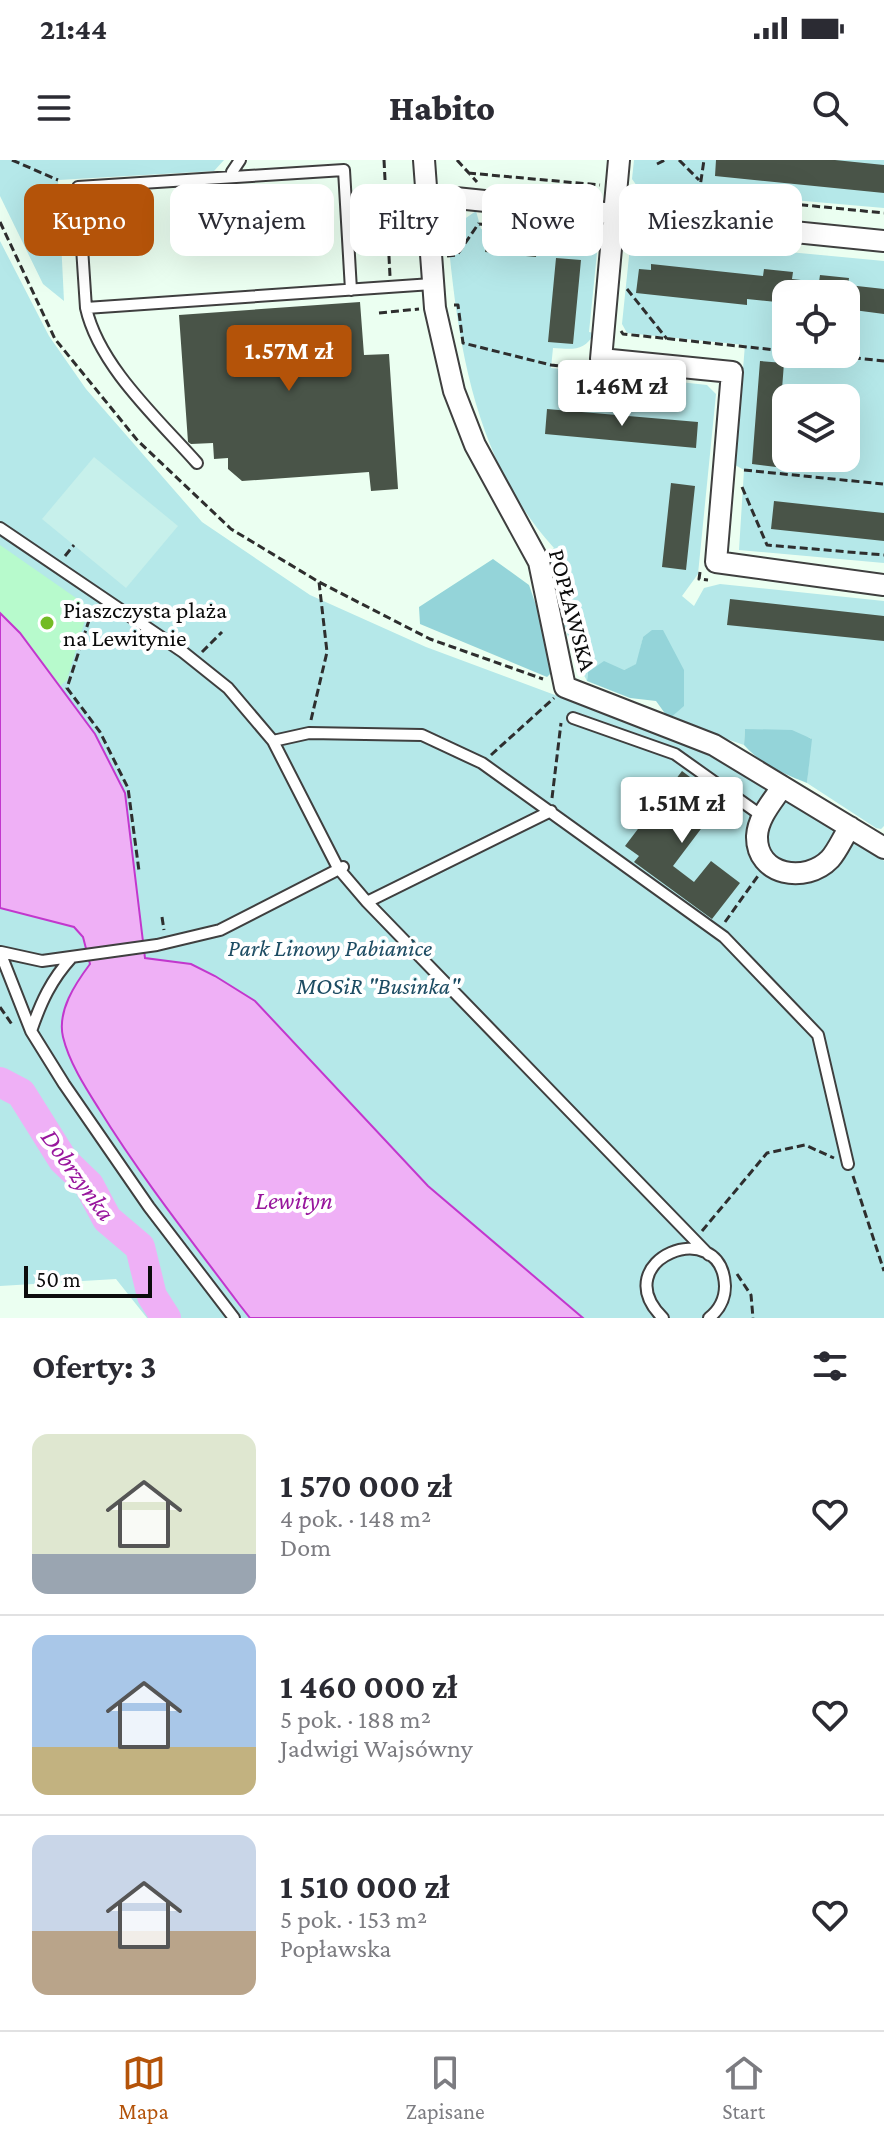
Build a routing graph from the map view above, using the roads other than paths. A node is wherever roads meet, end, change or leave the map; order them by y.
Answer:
1 (240, 160) edge
2 (424, 160) edge
3 (619, 160) edge
4 (335, 165) edge
5 (232, 177) junction
6 (425, 184) edge
7 (466, 199) edge
8 (615, 214) junction
9 (884, 241) edge
10 (430, 256) edge
11 (432, 284) junction
12 (351, 290) junction
13 (86, 308) junction
14 (197, 463) dead end
15 (0, 528) edge
16 (884, 585) edge
17 (567, 718) road end
18 (273, 741) junction
19 (782, 787) junction
20 (551, 811) junction
21 (762, 816) junction
22 (850, 827) junction
23 (884, 848) edge
24 (340, 868) junction
25 (367, 902) junction
26 (0, 952) edge
27 (72, 957) junction
28 (31, 1031) junction
29 (848, 1164) road end
30 (709, 1255) junction
31 (234, 1318) edge
32 (663, 1318) edge
33 (709, 1318) edge

1 - 5 lane
2 - 6 street, POPŁAWSKA
3 - 8 street
4 - 5 lane
4 - 12 lane
5 - 13 lane
7 - 8 street
8 - 9 street
8 - 16 street
10 - 11 street, POPŁAWSKA
11 - 12 lane
11 - 19 street, POPŁAWSKA
12 - 13 lane
13 - 14 lane
15 - 18 lane
17 - 21 lane
18 - 20 lane
18 - 24 lane
19 - 21 street
19 - 22 street, POPŁAWSKA
20 - 25 lane
20 - 29 lane
21 - 22 street
22 - 23 street, POPŁAWSKA
24 - 25 lane
24 - 27 lane
25 - 30 lane
26 - 27 lane
26 - 28 lane
27 - 28 lane
28 - 31 lane
30 - 32 lane
30 - 33 lane

